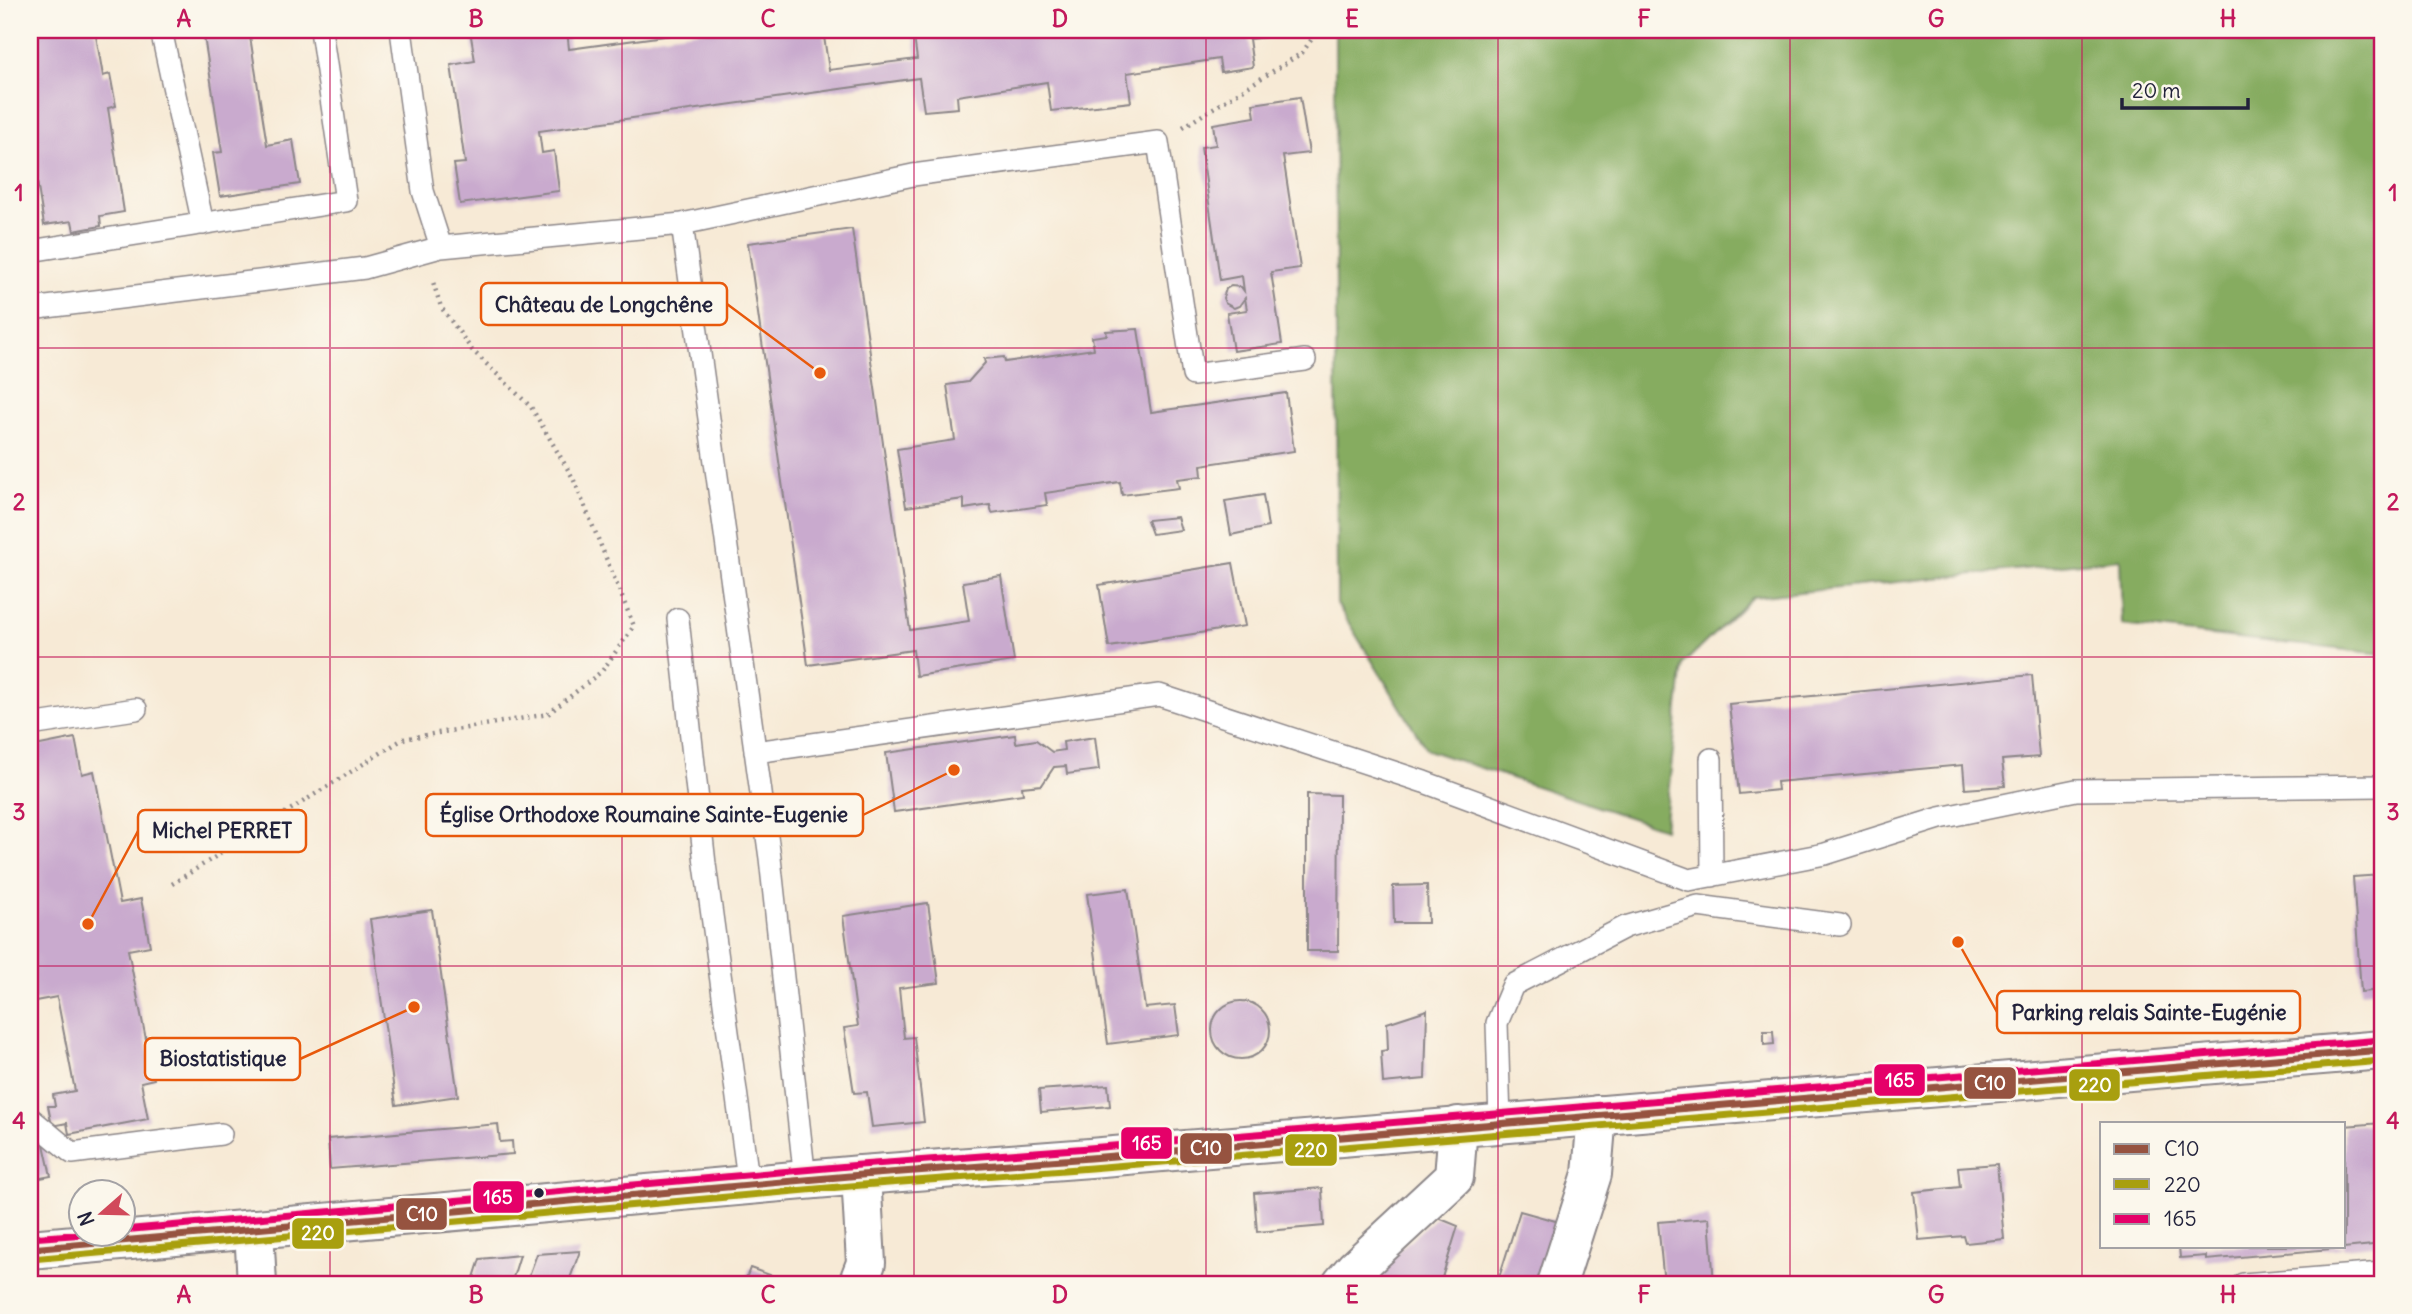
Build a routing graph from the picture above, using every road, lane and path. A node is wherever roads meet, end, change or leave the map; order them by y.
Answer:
1 (161, 30) edge
2 (321, 30) edge
3 (401, 30) edge
4 (1318, 30) edge
5 (1158, 142) junction
6 (203, 224) junction
7 (682, 224) junction
8 (432, 249) junction
9 (30, 251) edge
10 (30, 309) edge
11 (1305, 360) dead end
12 (678, 619) dead end
13 (136, 709) dead end
14 (30, 725) edge
15 (755, 752) junction
16 (1711, 759) dead end
17 (2382, 786) edge
18 (1712, 876) junction
19 (172, 884) dead end
20 (1840, 925) dead end
21 (2382, 1050) edge
22 (1597, 1115) junction
23 (30, 1118) edge
24 (1500, 1122) junction
25 (1458, 1126) junction
26 (221, 1134) dead end
27 (861, 1175) junction
28 (806, 1180) junction
29 (749, 1185) junction
30 (254, 1229) junction
31 (30, 1249) edge
32 (2382, 1273) edge
33 (257, 1284) edge
34 (858, 1284) edge
35 (1342, 1284) edge
36 (1557, 1284) edge
37 (2242, 1284) edge

1 - 6 lane
2 - 6 lane
3 - 8 lane
4 - 5 path
5 - 7 lane
5 - 11 lane
6 - 9 lane
7 - 8 lane
7 - 15 lane
8 - 10 lane
8 - 19 path
12 - 29 lane
13 - 14 lane
15 - 18 lane
15 - 28 lane
16 - 18 lane
17 - 18 lane
20 - 24 lane
21 - 22 main road
22 - 24 main road
22 - 36 main road
23 - 26 lane
24 - 25 main road
25 - 27 main road
25 - 35 main road
27 - 28 main road
27 - 34 main road
28 - 29 main road
29 - 30 main road
30 - 31 main road
30 - 33 main road
32 - 37 lane

